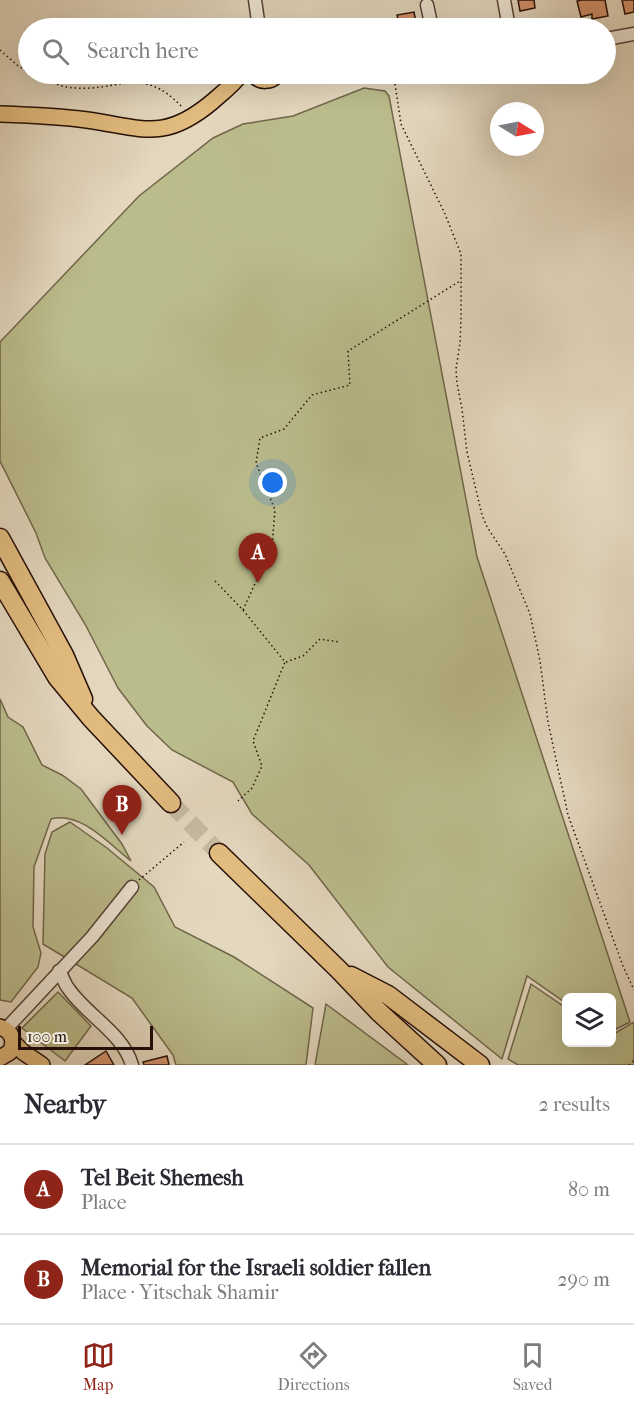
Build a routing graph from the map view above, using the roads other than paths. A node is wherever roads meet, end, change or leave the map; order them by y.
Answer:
1 (255, 0) edge
2 (504, 0) edge
3 (427, 5) dead end
4 (258, 18) edge
5 (430, 18) edge
6 (507, 18) edge
7 (634, 34) edge
8 (616, 37) edge
9 (231, 84) edge
10 (0, 114) edge
11 (0, 538) edge
12 (0, 581) edge
13 (6, 594) edge
14 (91, 718) junction
15 (171, 803) tunnel mouth
16 (219, 853) tunnel mouth
17 (132, 887) road end
18 (339, 969) junction
19 (59, 971) junction
20 (6, 1032) edge
21 (1, 1058) edge
22 (18, 1065) edge
23 (42, 1065) edge
24 (132, 1065) edge
25 (437, 1065) edge
26 (480, 1065) edge

1 - 4 street
2 - 6 street
3 - 5 street
7 - 8 street
9 - 10 main road
11 - 14 highway
12 - 13 highway
13 - 14 highway
14 - 15 highway
16 - 18 highway
17 - 19 street
18 - 25 highway
18 - 26 highway
19 - 20 street
19 - 24 street
20 - 21 main road
20 - 23 main road
21 - 22 main road

